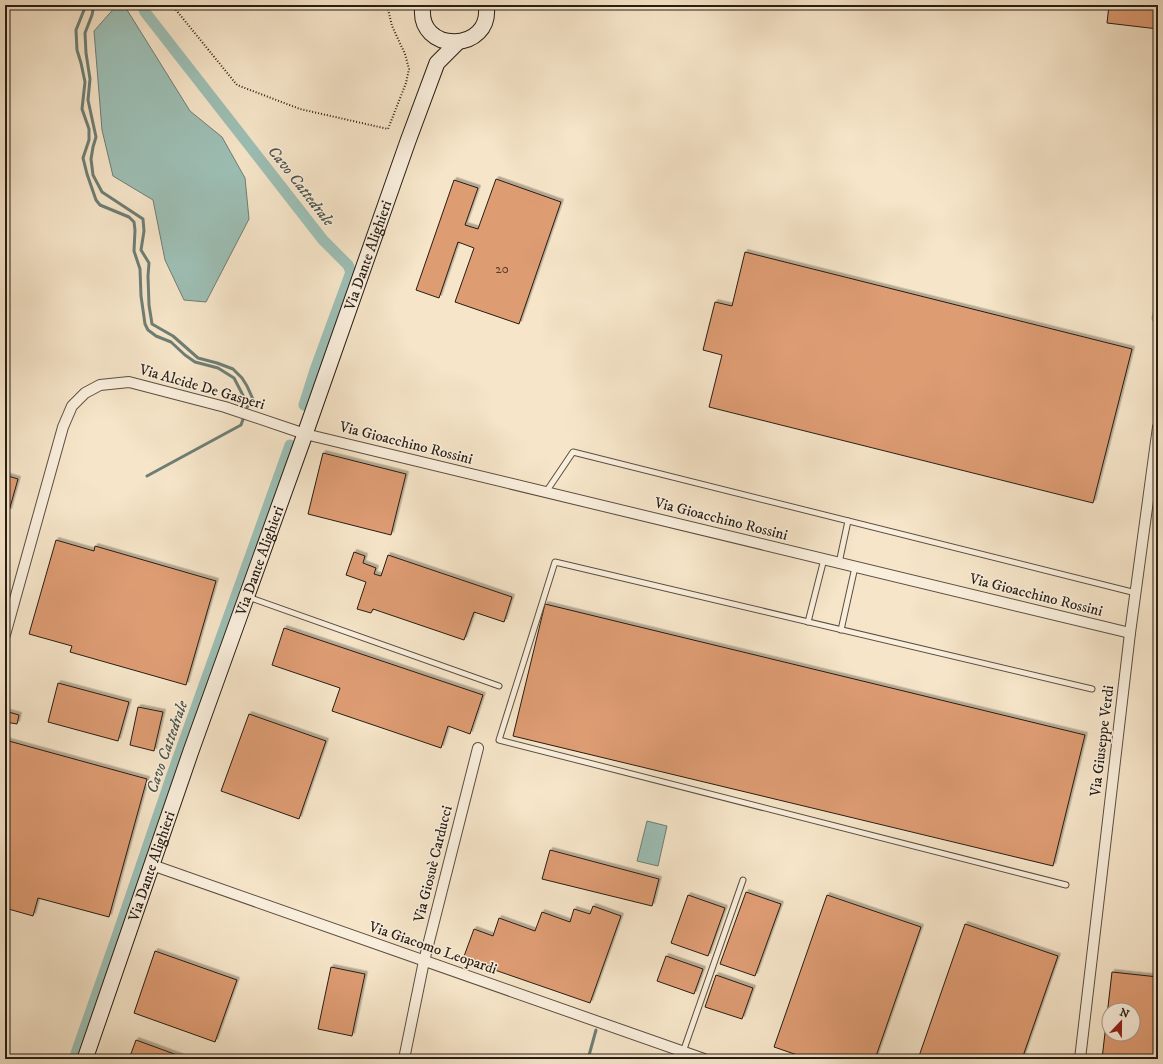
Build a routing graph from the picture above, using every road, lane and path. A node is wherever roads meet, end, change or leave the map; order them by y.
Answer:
1 (172, 5) edge
2 (387, 5) edge
3 (423, 5) edge
4 (486, 5) edge
5 (435, 36) junction
6 (457, 43) junction
7 (436, 63) junction
8 (1158, 427) edge
9 (305, 434) junction
10 (546, 492) junction
11 (848, 522) junction
12 (824, 559) junction
13 (839, 563) junction
14 (855, 567) junction
15 (1136, 593) junction
16 (247, 596) junction
17 (808, 622) junction
18 (841, 630) junction
19 (1130, 633) junction
20 (5, 635) edge
21 (499, 686) dead end
22 (1092, 690) dead end
23 (478, 748) dead end
24 (152, 865) junction
25 (743, 880) dead end
26 (1066, 885) dead end
27 (424, 961) junction
28 (683, 1052) junction
29 (85, 1059) edge
30 (404, 1059) edge
31 (704, 1059) edge
32 (1080, 1059) edge

1 - 2 path
3 - 5 main road
4 - 6 main road
5 - 6 main road
5 - 7 main road, Via Dante Alighieri
6 - 7 main road, Via Dante Alighieri
7 - 9 main road, Via Dante Alighieri
8 - 15 street, Via Giuseppe Verdi
9 - 10 street, Via Gioacchino Rossini
9 - 16 main road, Via Dante Alighieri
9 - 20 street, Via Alcide De Gasperi
10 - 11 lane
10 - 12 street, Via Gioacchino Rossini
11 - 13 lane
11 - 15 lane
12 - 13 street, Via Gioacchino Rossini
12 - 17 lane
13 - 14 street, Via Gioacchino Rossini
14 - 18 lane
14 - 19 street, Via Gioacchino Rossini
15 - 19 street, Via Giuseppe Verdi
16 - 21 lane
16 - 24 main road, Via Dante Alighieri
17 - 18 lane
17 - 26 lane
18 - 22 lane
19 - 32 street, Via Giuseppe Verdi
23 - 27 street, Via Giosuè Carducci
24 - 27 street, Via Giacomo Leopardi
24 - 29 main road, Via Dante Alighieri
25 - 28 lane
27 - 28 street, Via Giacomo Leopardi
27 - 30 street, Via Giosuè Carducci
28 - 31 street, Via Giacomo Leopardi

